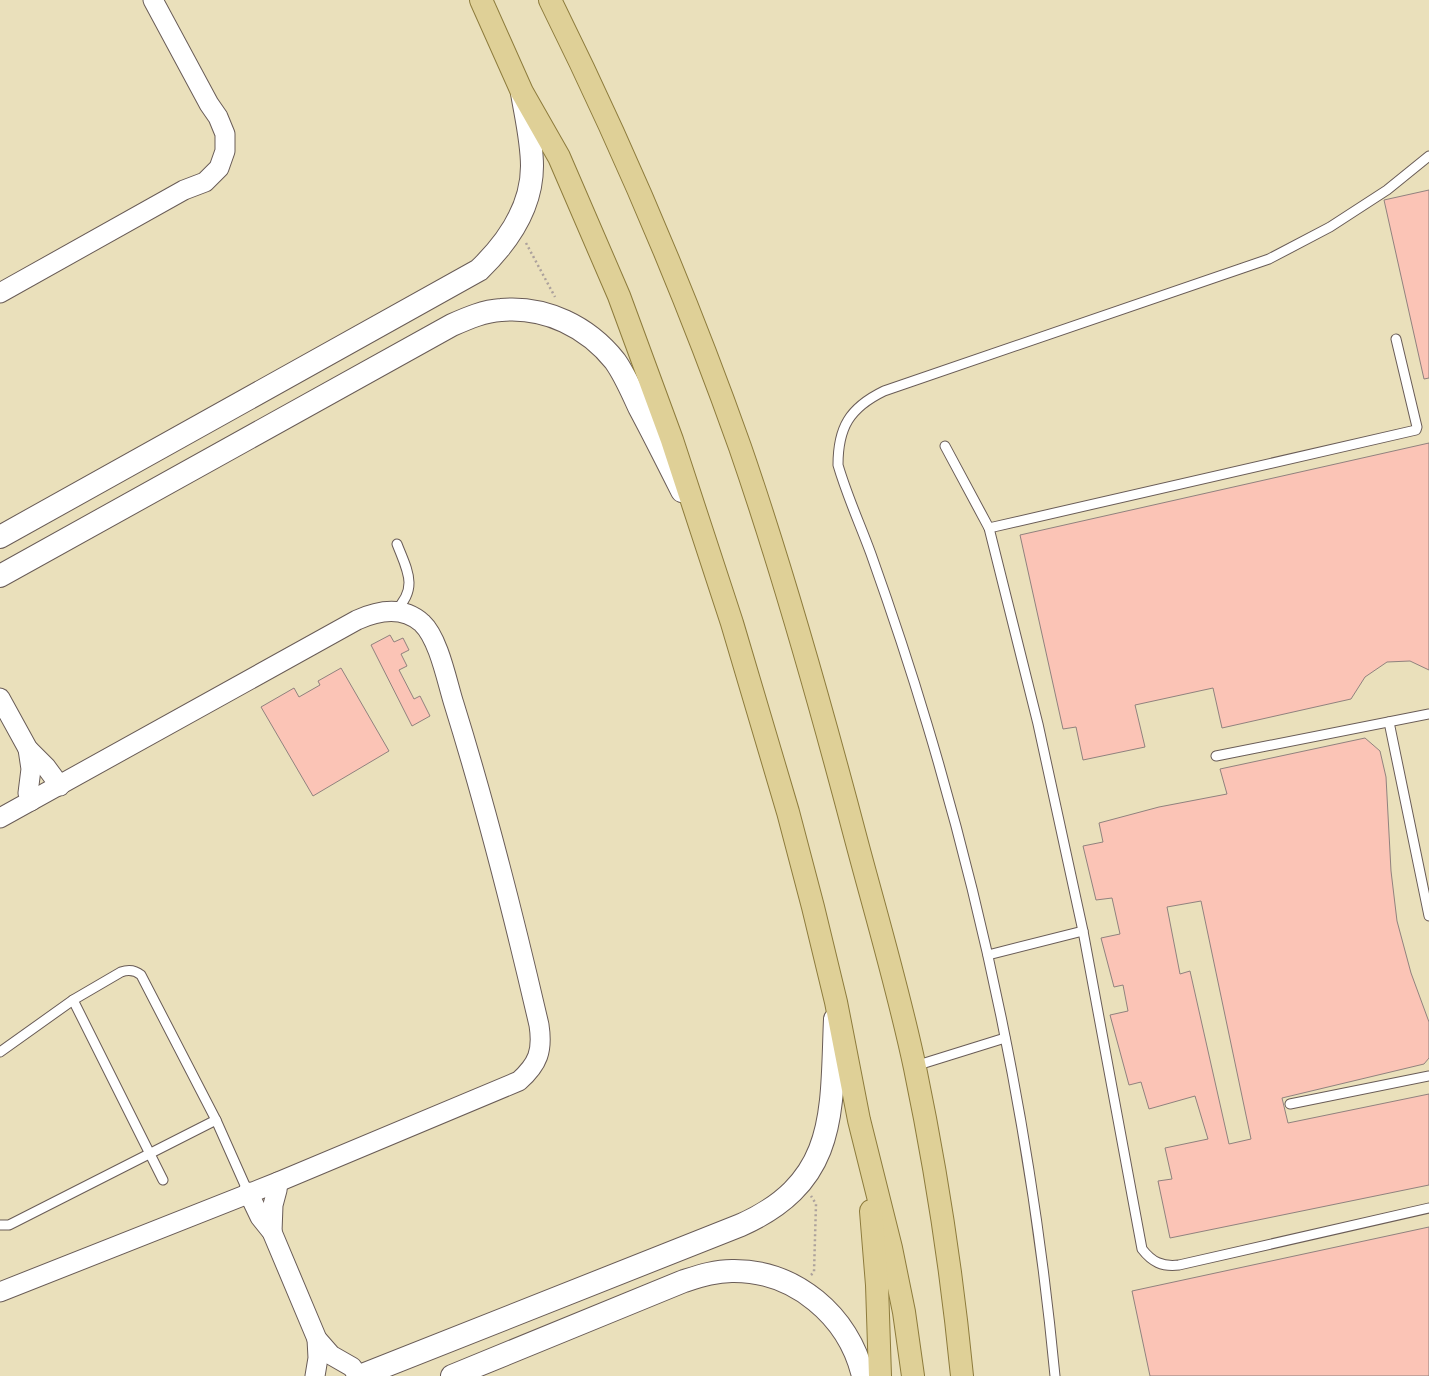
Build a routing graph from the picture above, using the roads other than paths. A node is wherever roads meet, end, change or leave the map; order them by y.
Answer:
1 (153, 0) edge
2 (481, 0) edge
3 (550, 0) edge
4 (522, 92) junction
5 (1429, 156) edge
6 (0, 293) edge
7 (1396, 339) dead end
8 (945, 446) dead end
9 (989, 528) junction
10 (702, 530) junction
11 (0, 537) edge
12 (398, 544) dead end
13 (0, 576) edge
14 (395, 611) junction
15 (0, 698) edge
16 (1429, 714) edge
17 (1389, 722) junction
18 (28, 749) junction
19 (1216, 756) dead end
20 (60, 786) junction
21 (31, 801) junction
22 (0, 818) edge
23 (1429, 916) edge
24 (1083, 931) junction
25 (988, 956) junction
26 (73, 1000) junction
27 (836, 1002) junction
28 (1005, 1038) junction
29 (0, 1052) edge
30 (914, 1066) junction
31 (1429, 1076) edge
32 (1290, 1104) dead end
33 (216, 1120) junction
34 (860, 1120) junction
35 (150, 1154) junction
36 (163, 1180) dead end
37 (278, 1182) junction
38 (248, 1192) junction
39 (1429, 1208) edge
40 (0, 1225) edge
41 (272, 1232) junction
42 (0, 1292) edge
43 (317, 1339) junction
44 (315, 1376) edge
45 (359, 1376) edge
46 (452, 1376) edge
47 (863, 1376) edge
48 (880, 1376) edge
49 (914, 1376) edge
50 (962, 1376) edge
51 (1055, 1376) edge

1 - 6 street
2 - 4 main road
3 - 30 main road
4 - 10 main road
4 - 11 street
5 - 25 lane
7 - 9 lane
8 - 9 lane
9 - 24 lane
10 - 13 street
10 - 27 main road
12 - 14 lane
14 - 20 street
14 - 37 street
15 - 18 street
16 - 17 lane
17 - 19 lane
17 - 23 lane
18 - 20 street
18 - 21 street
20 - 21 street
21 - 22 street
24 - 25 lane
24 - 39 lane
25 - 28 lane
26 - 29 lane
26 - 33 lane
26 - 35 lane
27 - 34 main road
27 - 45 street
28 - 30 lane
28 - 51 lane
30 - 50 main road
31 - 32 lane
33 - 35 lane
33 - 38 lane
34 - 48 main road
34 - 49 main road
35 - 36 lane
35 - 40 lane
37 - 38 street
37 - 41 street
38 - 41 street
38 - 42 street
41 - 43 street
43 - 44 street
43 - 45 street
46 - 47 street

